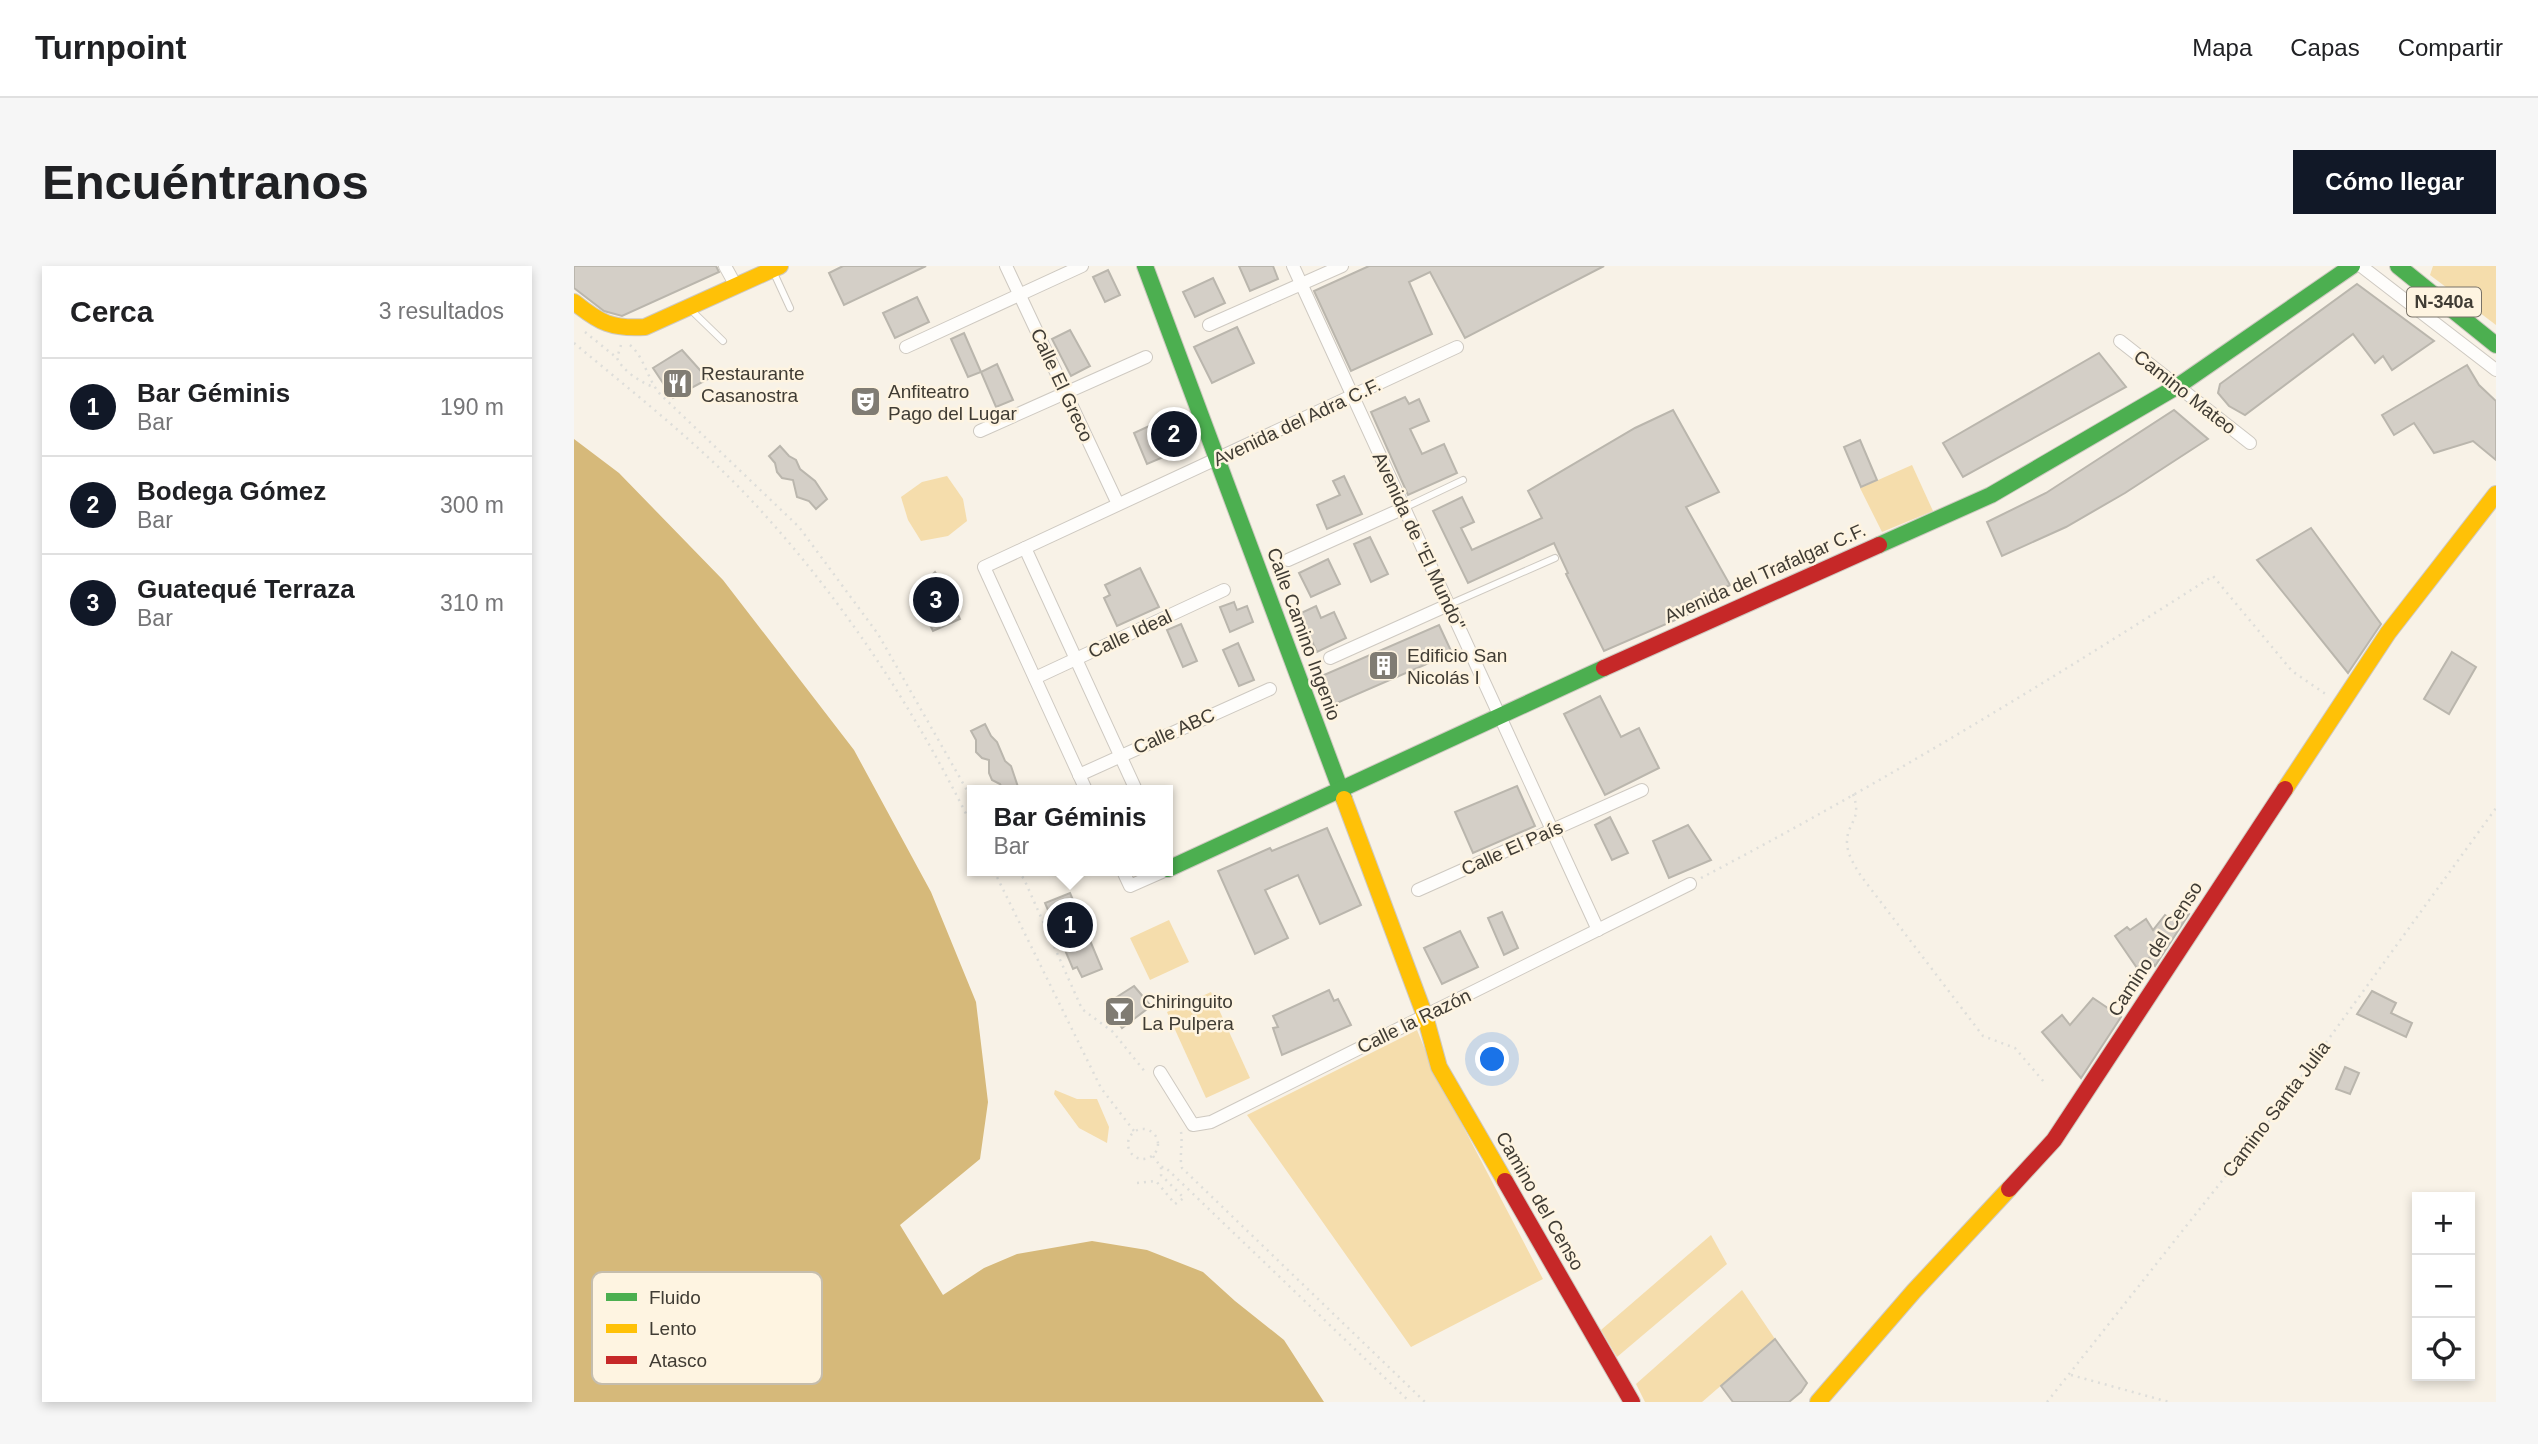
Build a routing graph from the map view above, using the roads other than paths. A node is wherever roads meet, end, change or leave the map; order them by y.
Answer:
1 (724, 266) edge
2 (1006, 266) edge
3 (1082, 266) edge
4 (1145, 266) edge
5 (1293, 266) edge
6 (1342, 266) edge
7 (2351, 266) edge
8 (2361, 266) edge
9 (776, 268) edge
10 (2407, 268) edge
11 (1302, 285) junction
12 (736, 286) junction
13 (1020, 294) junction
14 (574, 302) edge
15 (688, 307) junction
16 (790, 308) dead end
17 (1209, 325) dead end
18 (723, 341) dead end
19 (2120, 341) dead end
20 (2494, 342) edge
21 (906, 347) dead end
22 (1457, 347) dead end
23 (1146, 356) dead end
24 (2496, 370) edge
25 (2178, 386) junction
26 (1066, 393) junction
27 (1353, 396) junction
28 (980, 430) dead end
29 (2250, 443) dead end
30 (1216, 459) junction
31 (1463, 480) dead end
32 (2496, 494) edge
33 (1118, 504) junction
34 (1404, 508) junction
35 (1025, 548) junction
36 (1555, 558) dead end
37 (1289, 560) dead end
38 (1224, 590) dead end
39 (1448, 604) junction
40 (1330, 658) dead end
41 (1076, 659) junction
42 (1035, 678) junction
43 (1270, 689) dead end
44 (1500, 717) junction
45 (1120, 756) junction
46 (1079, 775) junction
47 (1084, 785) edge
48 (1134, 785) edge
49 (1340, 789) junction
50 (1642, 790) dead end
51 (1552, 830) junction
52 (1173, 865) edge
53 (1125, 876) edge
54 (1150, 876) edge
55 (1690, 884) road end
56 (1418, 890) dead end
57 (1598, 930) junction
58 (1425, 1016) junction
59 (1154, 1074) road end
60 (1632, 1402) edge
61 (1818, 1402) edge

1 - 12 street
2 - 13 street, Calle El Greco
3 - 13 street
4 - 30 main road, Calle Camino Ingenio
5 - 11 street, Avenida de "El Mundo"
6 - 11 street
7 - 25 main road, Avenida del Trafalgar C.F.
8 - 24 street
9 - 12 main road
9 - 16 lane
10 - 20 main road, N-340a
11 - 17 street
11 - 27 street, Avenida de "El Mundo"
12 - 15 main road
13 - 21 street
13 - 26 street, Calle El Greco
14 - 15 main road
15 - 18 lane
19 - 25 street, Camino Mateo
22 - 27 street, Avenida del Adra C.F.
23 - 26 street
25 - 29 street, Camino Mateo
25 - 44 main road, Avenida del Trafalgar C.F.
26 - 28 street
26 - 33 street, Calle El Greco
27 - 30 street, Avenida del Adra C.F.
27 - 34 street, Avenida de "El Mundo"
30 - 33 street, Avenida del Adra C.F.
30 - 49 main road, Calle Camino Ingenio
31 - 34 lane
32 - 61 main road, Camino del Censo
33 - 35 street, Avenida del Adra C.F.
34 - 37 street
34 - 39 street, Avenida de "El Mundo"
35 - 41 street
35 - 42 street, Avenida del Adra C.F.
36 - 39 lane
38 - 41 street, Calle Ideal
39 - 40 street
39 - 44 street, Avenida de "El Mundo"
41 - 42 street, Calle Ideal
41 - 45 street
42 - 46 street
43 - 45 street, Calle ABC
44 - 49 main road, Avenida del Trafalgar C.F.
44 - 51 street, Avenida de "El Mundo"
45 - 46 street, Calle ABC
45 - 48 street
46 - 47 street
49 - 52 main road, Avenida del Trafalgar C.F.
49 - 58 main road, Calle Camino Ingenio
50 - 51 street, Calle El País
51 - 56 street, Calle El País
51 - 57 street, Avenida de "El Mundo"
53 - 54 street, Avenida del Trafalgar C.F.
55 - 57 street, Calle la Razón
57 - 58 street, Calle la Razón
58 - 59 street, Calle la Razón
58 - 60 main road, Camino del Censo

